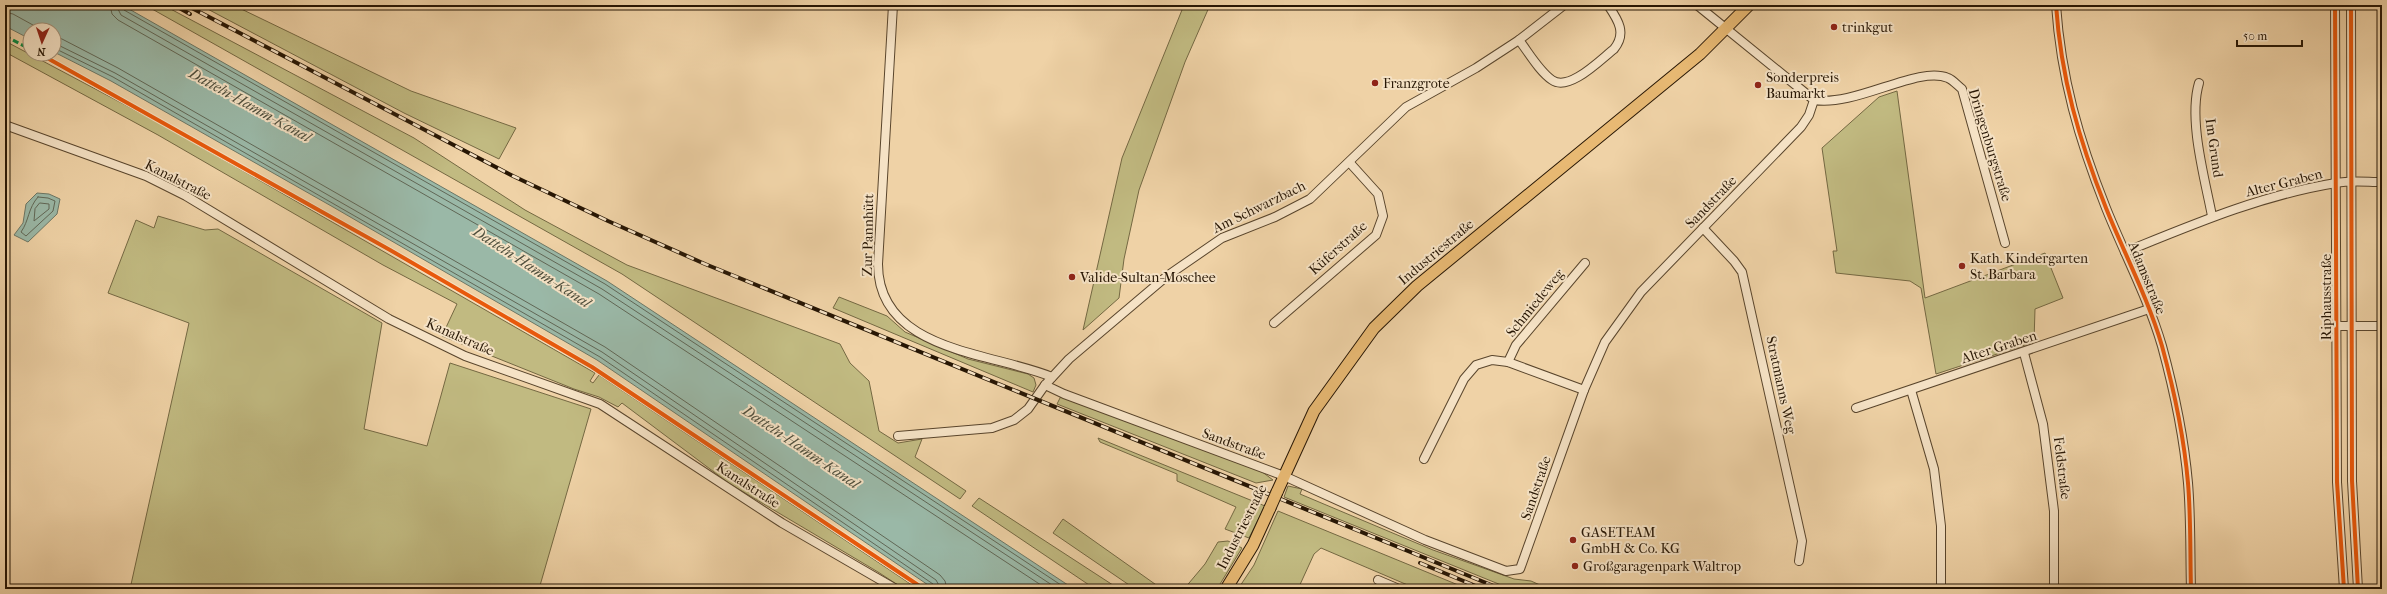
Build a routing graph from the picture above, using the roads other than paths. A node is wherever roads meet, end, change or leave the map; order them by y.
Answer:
1 (893, 5) edge
2 (1564, 5) edge
3 (1608, 5) edge
4 (1697, 5) edge
5 (1748, 5) edge
6 (2056, 5) edge
7 (2335, 5) edge
8 (2351, 5) edge
9 (1727, 29) junction
10 (1519, 40) junction
11 (2199, 84) dead end
12 (1814, 100) junction
13 (5, 125) edge
14 (1350, 163) junction
15 (2352, 182) junction
16 (2382, 182) edge
17 (2337, 183) junction
18 (2212, 216) junction
19 (1703, 228) junction
20 (2005, 242) dead end
21 (2125, 252) junction
22 (1585, 263) dead end
23 (2149, 309) junction
24 (1274, 323) dead end
25 (2337, 326) junction
26 (2352, 326) junction
27 (2382, 326) edge
28 (2024, 353) junction
29 (1508, 362) junction
30 (1052, 377) junction
31 (1045, 385) junction
32 (1584, 390) junction
33 (1911, 390) junction
34 (1856, 408) dead end
35 (898, 436) dead end
36 (1424, 459) dead end
37 (1284, 476) junction
38 (1798, 561) dead end
39 (1378, 580) dead end
40 (896, 589) edge
41 (1226, 589) edge
42 (1399, 589) edge
43 (1941, 589) edge
44 (2054, 589) edge
45 (2191, 589) edge
46 (2344, 589) edge
47 (2358, 589) edge

1 - 30 street, Zur Pannhütt
2 - 10 street, Am Schwarzbach
3 - 10 street
4 - 9 street
5 - 9 main road, Industriestraße
6 - 21 street, Adamsstraße
7 - 17 street, Riphausstraße
8 - 15 street, Riphausstraße
9 - 12 street
9 - 37 main road, Industriestraße
10 - 14 street, Am Schwarzbach
11 - 18 street, Im Grund
12 - 19 street, Sandstraße
12 - 20 street, Dringenburgstraße
13 - 40 street, Kanalstraße
14 - 24 street, Küferstraße
14 - 30 street, Am Schwarzbach
15 - 16 street, Alter Graben
15 - 17 street, Alter Graben
15 - 26 street, Riphausstraße
17 - 18 street, Alter Graben
17 - 25 street, Riphausstraße
18 - 21 street, Alter Graben
19 - 32 street, Sandstraße
19 - 38 street, Stratmanns Weg
21 - 23 street, Adamsstraße
22 - 29 street, Schmiedeweg
23 - 28 street, Alter Graben
23 - 45 street, Adamsstraße
25 - 26 street
25 - 46 street, Riphausstraße
26 - 27 street
26 - 47 street, Riphausstraße
28 - 33 street, Alter Graben
28 - 44 street, Feldstraße
29 - 32 street
29 - 36 street
30 - 31 street, Am Schwarzbach
31 - 35 street, Am Schwarzbach
31 - 37 street, Sandstraße
32 - 37 street, Sandstraße
33 - 34 street, Alter Graben
33 - 43 street
37 - 41 main road, Industriestraße, bridge
39 - 42 street

